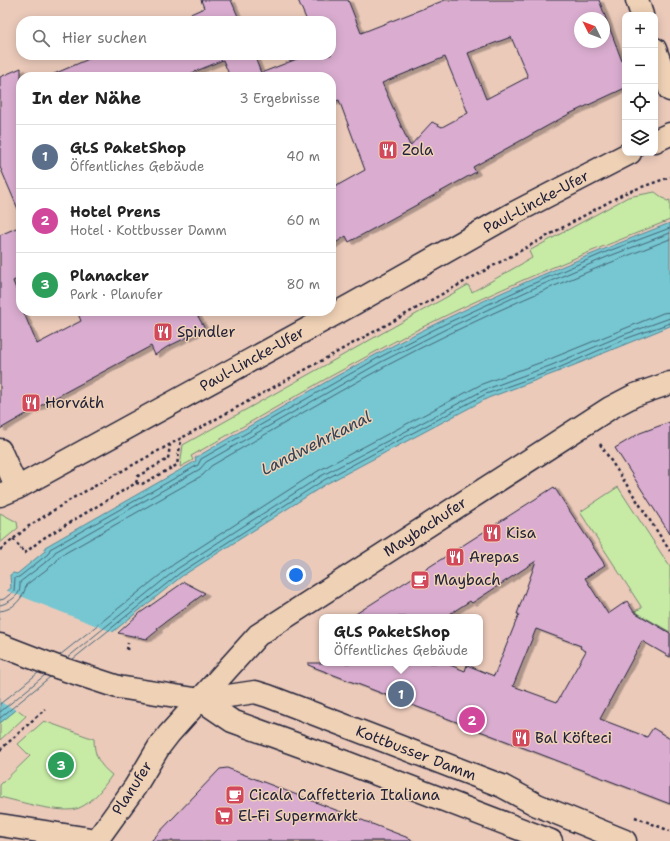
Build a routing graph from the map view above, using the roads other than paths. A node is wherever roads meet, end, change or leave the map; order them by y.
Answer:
1 (637, 0) edge
2 (641, 12) edge
3 (658, 57) edge
4 (670, 90) edge
5 (670, 134) edge
6 (658, 140) edge
7 (624, 156) edge
8 (336, 313) edge
9 (331, 316) edge
10 (670, 383) edge
11 (0, 450) edge
12 (8, 492) edge
13 (0, 645) edge
14 (201, 700) junction
15 (0, 825) edge
16 (97, 840) edge
17 (551, 841) edge
18 (625, 841) edge

1 - 2 street
3 - 4 street
5 - 6 street
7 - 8 street, Paul-Lincke-Ufer
9 - 12 street, Paul-Lincke-Ufer
10 - 14 street, Maybachufer
11 - 12 street
13 - 14 street, Kottbusser Damm
14 - 16 street, Planufer
14 - 17 street, Kottbusser Damm
14 - 18 street, Kottbusser Damm
15 - 16 street, Planufer

